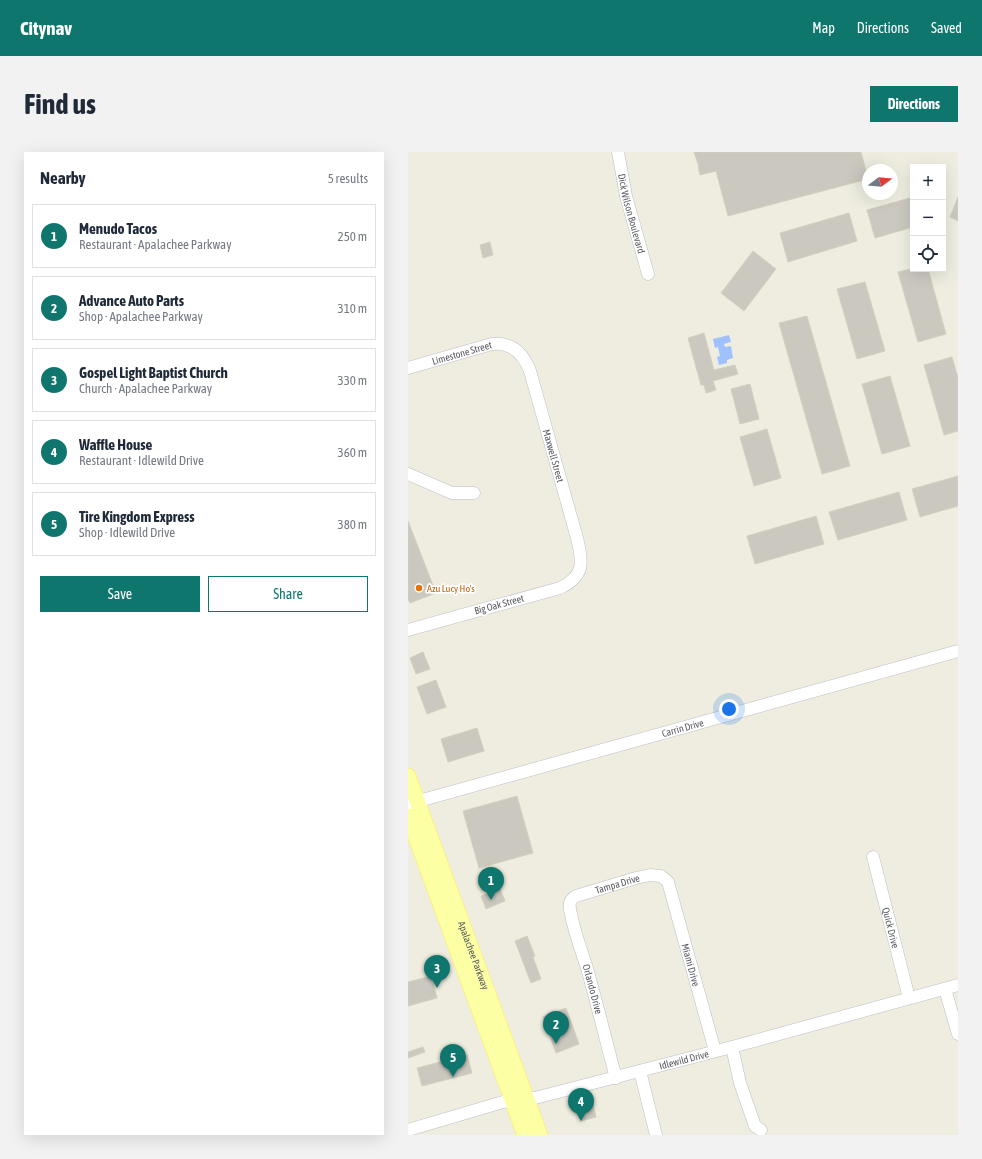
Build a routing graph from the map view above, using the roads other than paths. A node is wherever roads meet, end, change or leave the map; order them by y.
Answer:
1 (618, 152) edge
2 (648, 274) dead end
3 (515, 349) joint
4 (408, 368) edge
5 (408, 474) edge
6 (474, 493) dead end
7 (581, 566) joint
8 (408, 630) edge
9 (958, 651) edge
10 (408, 776) edge
11 (413, 802) edge
12 (408, 816) edge
13 (873, 856) dead end
14 (666, 880) joint
15 (570, 901) joint
16 (958, 985) edge
17 (945, 989) junction
18 (909, 998) junction
19 (958, 1034) edge
20 (732, 1047) junction
21 (715, 1051) junction
22 (640, 1071) junction
23 (616, 1078) junction
24 (520, 1100) junction
25 (408, 1130) edge
26 (761, 1130) dead end
27 (525, 1135) edge
28 (540, 1135) edge
29 (656, 1135) edge

1 - 2 street, Dick Wilson Boulevard
3 - 4 street, Limestone Street
3 - 7 street, Maxwell Street
5 - 6 street
7 - 8 street, Big Oak Street
9 - 11 street, Carrin Drive
10 - 11 main road, Apalachee Parkway
11 - 24 main road, Apalachee Parkway
12 - 24 main road, Apalachee Parkway
13 - 18 street, Quick Drive
14 - 15 street, Tampa Drive
14 - 21 street, Miami Drive
15 - 23 street, Orlando Drive
16 - 17 street, Idlewild Drive
17 - 18 street, Idlewild Drive
17 - 19 street
18 - 20 street, Idlewild Drive
20 - 21 street, Idlewild Drive
20 - 26 street
21 - 22 street, Idlewild Drive
22 - 23 street, Idlewild Drive
22 - 29 street
23 - 24 street, Idlewild Drive
24 - 25 street, Idlewild Drive
24 - 27 main road, Apalachee Parkway
24 - 28 main road, Apalachee Parkway

